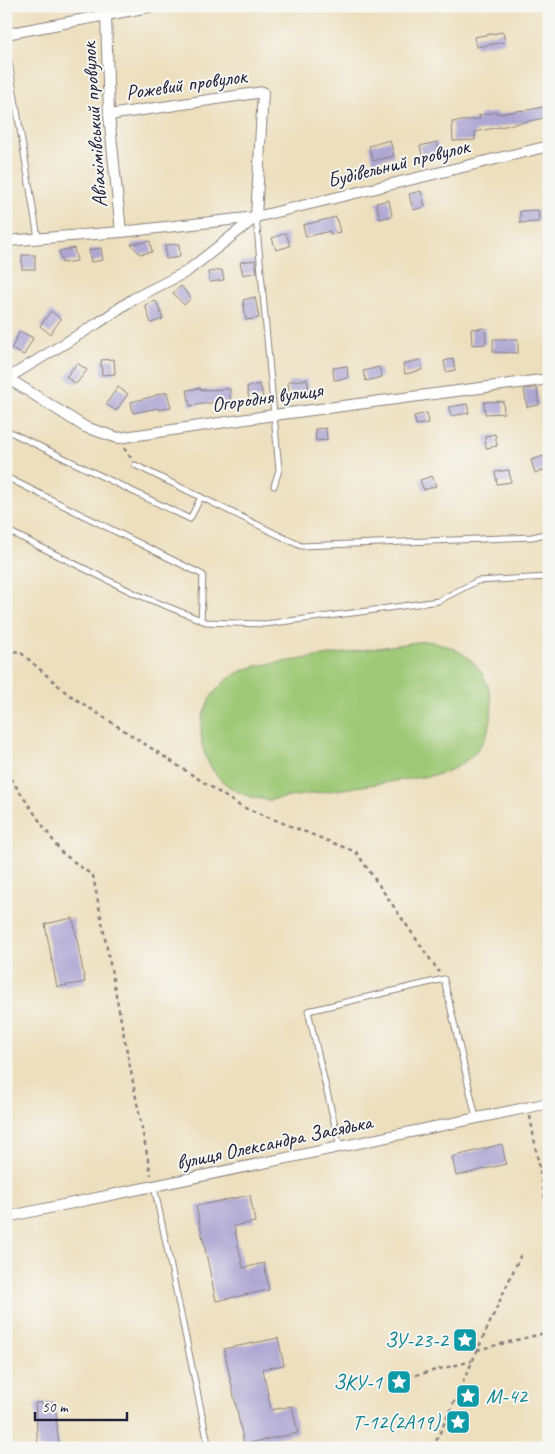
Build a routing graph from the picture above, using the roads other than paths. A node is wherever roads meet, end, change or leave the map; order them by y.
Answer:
1 (154, 6) edge
2 (106, 15) junction
3 (6, 34) edge
4 (6, 44) edge
5 (109, 115) junction
6 (549, 146) edge
7 (256, 217) junction
8 (121, 232) junction
9 (38, 238) junction
10 (6, 241) edge
11 (7, 377) edge
12 (549, 379) edge
13 (274, 414) junction
14 (6, 430) edge
15 (135, 465) road end
16 (6, 477) edge
17 (274, 486) dead end
18 (201, 497) junction
19 (6, 530) edge
20 (549, 533) edge
21 (549, 577) edge
22 (201, 620) junction
23 (549, 1103) edge
24 (476, 1118) junction
25 (340, 1147) junction
26 (154, 1186) junction
27 (6, 1217) edge
28 (209, 1448) edge

1 - 2 street
2 - 3 street
2 - 5 street, Авіахімівський провулок
4 - 9 lane
5 - 7 street, Рожевий провулок
5 - 8 street, Авіахімівський провулок
6 - 7 street, Будівельний провулок
7 - 8 street, Будівельний провулок
7 - 11 street, Будівельний провулок
7 - 13 lane
8 - 9 street, Будівельний провулок
9 - 10 street, Будівельний провулок
11 - 13 street, Огородня вулиця
12 - 13 street, Огородня вулиця
13 - 17 lane
14 - 18 lane
15 - 18 lane
16 - 22 lane
18 - 20 lane
19 - 22 lane
21 - 22 lane
23 - 24 street, вулиця Олександра Засядька
24 - 25 street, вулиця Олександра Засядька
24 - 25 lane
25 - 26 street, вулиця Олександра Засядька
26 - 27 street, вулиця Олександра Засядька
26 - 28 lane

